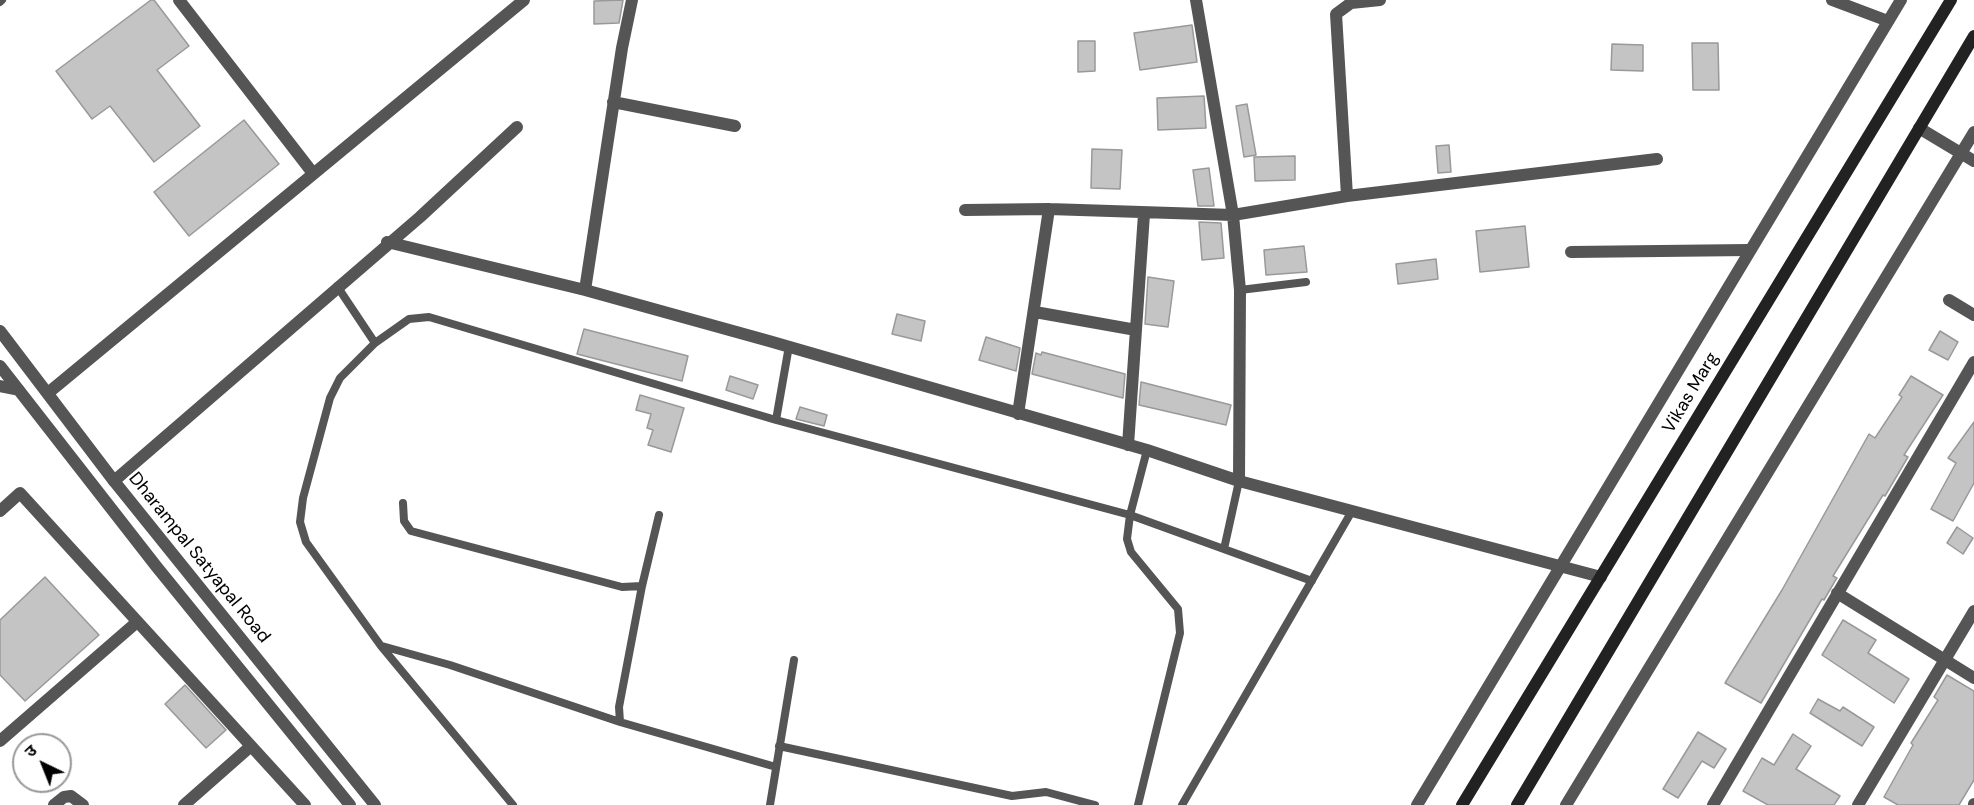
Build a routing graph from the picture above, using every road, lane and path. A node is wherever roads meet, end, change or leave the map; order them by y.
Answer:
1 (179, 0) edge
2 (524, 0) edge
3 (632, 0) edge
4 (1196, 0) edge
5 (1380, 0) edge
6 (1832, 0) edge
7 (1901, 0) edge
8 (1951, 0) edge
9 (1888, 21) junction
10 (1974, 36) edge
11 (613, 102) junction
12 (735, 126) dead end
13 (517, 127) dead end
14 (1919, 128) junction
15 (1974, 132) edge
16 (1961, 153) junction
17 (1657, 159) dead end
18 (1974, 161) edge
19 (312, 172) junction
20 (1347, 196) junction
21 (1049, 209) junction
22 (965, 210) dead end
23 (1144, 214) junction
24 (1233, 215) junction
25 (387, 242) junction
26 (1749, 250) junction
27 (1571, 252) dead end
28 (1306, 282) dead end
29 (337, 286) junction
30 (1240, 290) junction
31 (585, 291) junction
32 (1949, 300) dead end
33 (1035, 312) junction
34 (1974, 315) edge
35 (1136, 330) junction
36 (0, 331) edge
37 (375, 344) junction
38 (789, 346) junction
39 (1974, 362) edge
40 (0, 366) edge
41 (0, 386) edge
42 (19, 390) junction
43 (48, 393) junction
44 (1018, 414) junction
45 (776, 420) junction
46 (1128, 445) junction
47 (1147, 450) junction
48 (114, 481) junction
49 (1239, 481) junction
50 (403, 503) dead end
51 (0, 511) edge
52 (1352, 511) junction
53 (659, 515) dead end
54 (1130, 515) junction
55 (1224, 549) junction
56 (1561, 565) junction
57 (1601, 577) junction
58 (1312, 581) junction
59 (642, 586) junction
60 (1838, 593) junction
61 (1974, 611) edge
62 (137, 622) junction
63 (381, 646) junction
64 (794, 660) dead end
65 (1945, 660) junction
66 (1974, 678) edge
67 (620, 722) junction
68 (0, 741) edge
69 (251, 746) junction
70 (779, 746) junction
71 (776, 767) junction
72 (54, 805) edge
73 (83, 805) edge
74 (184, 805) edge
75 (305, 805) edge
76 (350, 805) edge
77 (375, 805) edge
78 (513, 805) edge
79 (770, 805) edge
80 (1095, 805) edge
81 (1138, 805) edge
82 (1182, 805) edge
83 (1417, 805) edge
84 (1462, 805) edge
85 (1517, 805) edge
86 (1566, 805) edge
87 (1713, 805) edge
88 (1858, 805) edge

1 - 19 street
2 - 19 street
3 - 11 street
4 - 24 street
5 - 20 street
6 - 9 street
7 - 9 street
8 - 57 main road, Vikas Marg
9 - 26 street
10 - 14 main road
11 - 12 street
11 - 31 street
13 - 25 street
14 - 16 street
14 - 85 main road
15 - 16 street
16 - 18 street
16 - 86 street
17 - 20 street
19 - 43 street
20 - 24 street
21 - 22 street
21 - 23 street
21 - 33 street
23 - 24 street
23 - 35 street
24 - 30 street
25 - 29 street
25 - 31 street
26 - 27 street
26 - 56 street
28 - 30 lane
29 - 37 lane
29 - 48 street
30 - 49 street
31 - 38 street
32 - 34 street
33 - 35 street
33 - 44 street
35 - 46 street
36 - 43 street, Dharampal Satyapal Road
37 - 45 lane
37 - 63 lane
38 - 44 street
38 - 45 lane
39 - 60 street
40 - 42 street, Dharampal Satyapal Road
41 - 42 street
42 - 76 street, Dharampal Satyapal Road
43 - 48 street, Dharampal Satyapal Road
44 - 46 street
45 - 54 lane
46 - 47 street
47 - 49 street
47 - 54 lane
48 - 77 street, Dharampal Satyapal Road
49 - 52 street
49 - 55 lane
50 - 59 lane
51 - 62 street
52 - 56 street
52 - 58 lane
53 - 59 lane
54 - 55 lane
54 - 81 lane
55 - 58 lane
56 - 57 street
56 - 83 street
57 - 84 main road, Vikas Marg
58 - 82 lane
59 - 67 lane
60 - 65 street
60 - 87 street
61 - 65 street
62 - 68 street
62 - 69 street
63 - 67 lane
63 - 78 lane
64 - 70 lane
65 - 66 street
65 - 88 street
67 - 71 lane
69 - 74 street
69 - 75 street
70 - 71 lane
70 - 80 lane
71 - 79 lane
72 - 73 street

